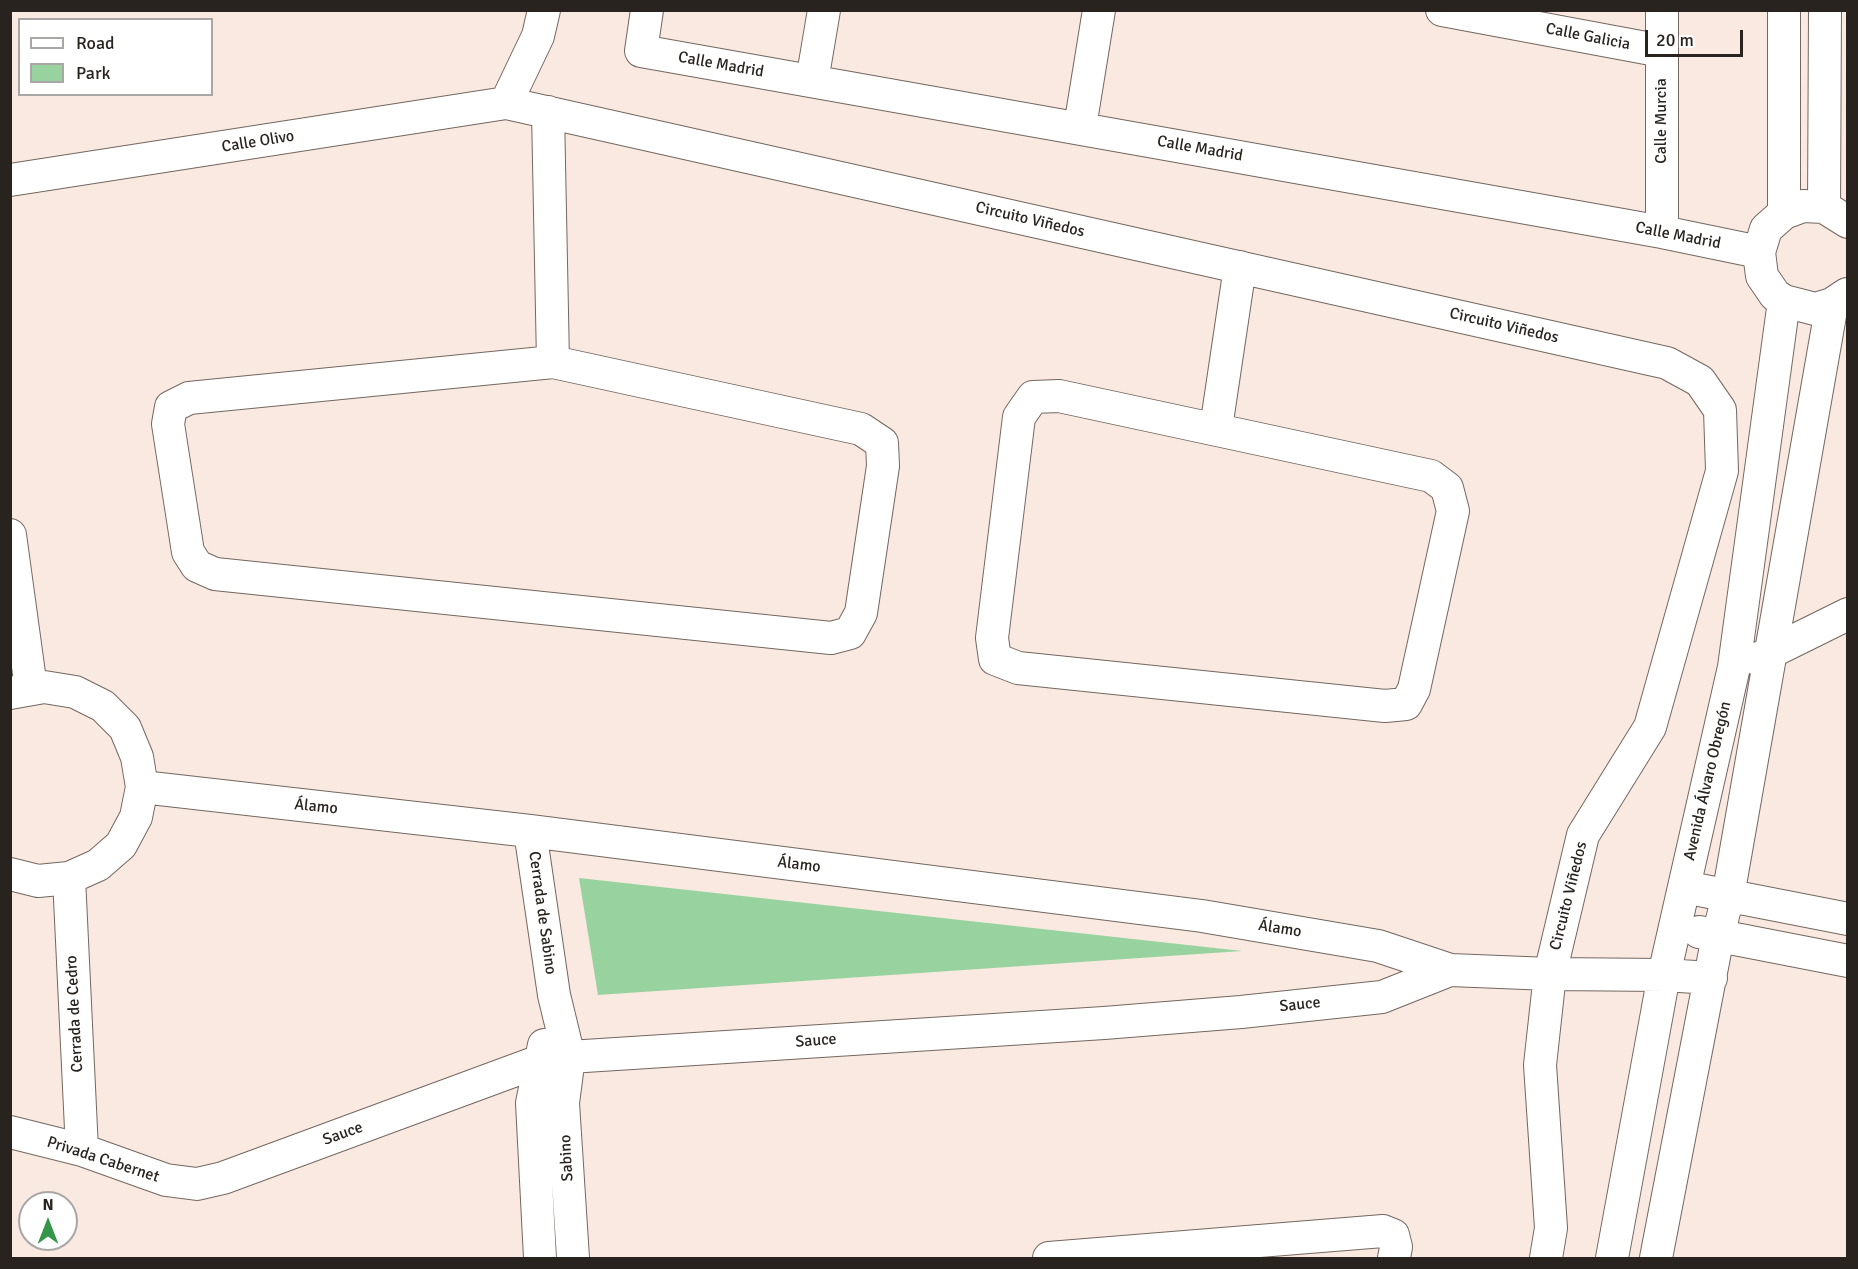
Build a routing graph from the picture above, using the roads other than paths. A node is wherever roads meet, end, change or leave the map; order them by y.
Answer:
1 (544, 10) edge
2 (647, 10) edge
3 (825, 10) edge
4 (1100, 10) edge
5 (1442, 10) edge
6 (1662, 10) edge
7 (1784, 10) edge
8 (1825, 10) edge
9 (1521, 17) edge
10 (1662, 51) junction
11 (812, 81) junction
12 (506, 103) junction
13 (548, 112) junction
14 (1080, 127) junction
15 (10, 180) edge
16 (1784, 213) junction
17 (1836, 215) edge
18 (1662, 232) junction
19 (1759, 252) junction
20 (1240, 267) junction
21 (1840, 299) edge
22 (1784, 301) junction
23 (553, 362) junction
24 (1216, 428) junction
25 (10, 536) edge
26 (1848, 614) edge
27 (1772, 653) junction
28 (1734, 667) junction
29 (21, 690) edge
30 (142, 787) junction
31 (530, 831) junction
32 (10, 874) edge
33 (69, 878) junction
34 (1684, 886) junction
35 (1728, 896) junction
36 (1848, 919) edge
37 (1674, 928) junction
38 (1718, 936) junction
39 (1848, 961) edge
40 (1450, 970) junction
41 (1550, 974) junction
42 (1664, 975) junction
43 (1711, 978) junction
44 (555, 1059) junction
45 (10, 1132) edge
46 (82, 1149) junction
47 (197, 1184) joint
48 (540, 1258) edge
49 (573, 1258) edge
50 (1049, 1258) edge
51 (1394, 1258) edge
52 (1545, 1258) edge
53 (1612, 1258) edge
54 (1656, 1258) edge

1 - 12 street
2 - 11 street, Calle Madrid
3 - 11 street
4 - 14 street
5 - 9 street, Calle Galicia
6 - 10 street, Calle Murcia
7 - 16 street
8 - 17 street
9 - 10 street, Calle Galicia
10 - 18 street, Calle Murcia
11 - 14 street, Calle Madrid
12 - 13 street, Circuito Viñedos
12 - 15 street, Calle Olivo
13 - 20 street, Circuito Viñedos
13 - 23 street
14 - 18 street, Calle Madrid
16 - 17 street
16 - 19 street
18 - 19 street, Calle Madrid
19 - 22 street
20 - 24 street
20 - 41 street, Circuito Viñedos
21 - 22 street
21 - 27 street
22 - 28 street, Avenida Álvaro Obregón
23 - 23 street
24 - 24 street
25 - 29 street
26 - 27 street
27 - 28 street
27 - 35 street
28 - 34 street, Avenida Álvaro Obregón
29 - 30 street
30 - 31 street, Álamo
30 - 33 street
31 - 40 street, Álamo
31 - 44 street, Cerrada de Sabino
32 - 33 street
33 - 46 street, Cerrada de Cedro
34 - 35 street
34 - 37 street, Avenida Álvaro Obregón
35 - 36 street
35 - 38 street
37 - 38 street
37 - 42 street, Avenida Álvaro Obregón
38 - 39 street
38 - 43 street
40 - 41 street
40 - 44 street, Sauce
41 - 42 street
41 - 52 street, Circuito Viñedos
42 - 43 street
42 - 53 street, Avenida Álvaro Obregón
43 - 54 street
44 - 47 street, Sauce
44 - 48 street, Sabino
44 - 49 street, Sabino
45 - 46 street, Privada Cabernet
46 - 47 street, Privada Cabernet
50 - 51 street

